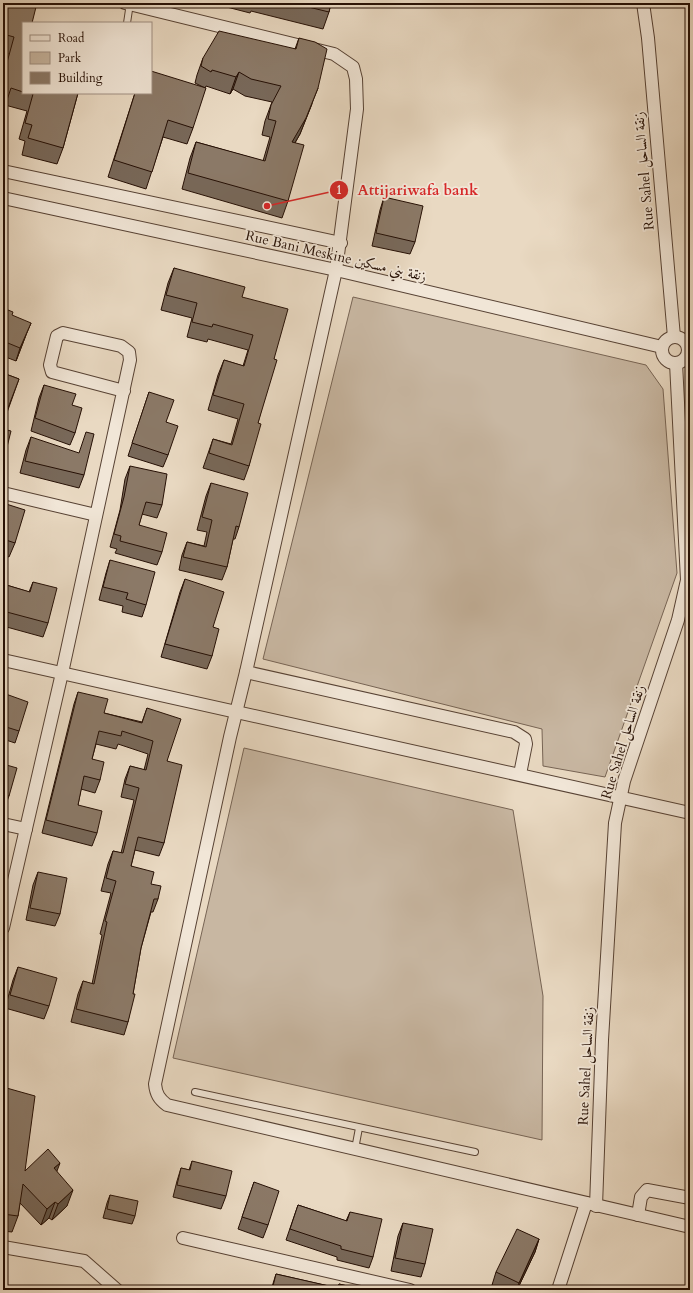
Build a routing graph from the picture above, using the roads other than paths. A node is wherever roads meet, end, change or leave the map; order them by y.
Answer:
1 (129, 3) edge
2 (643, 3) edge
3 (127, 22) edge
4 (3, 171) edge
5 (3, 198) edge
6 (341, 243) junction
7 (336, 270) junction
8 (674, 336) junction
9 (662, 347) junction
10 (689, 352) edge
11 (676, 363) junction
12 (124, 391) junction
13 (3, 492) edge
14 (96, 515) junction
15 (3, 660) edge
16 (246, 672) junction
17 (62, 673) junction
18 (236, 713) junction
19 (520, 774) junction
20 (619, 798) junction
21 (689, 811) edge
22 (3, 824) edge
23 (26, 829) junction
24 (3, 928) edge
25 (195, 1092) dead end
26 (359, 1128) junction
27 (355, 1149) junction
28 (475, 1152) dead end
29 (690, 1198) edge
30 (591, 1204) junction
31 (638, 1215) junction
32 (690, 1227) edge
33 (183, 1238) dead end
34 (3, 1247) edge
35 (117, 1290) edge
36 (410, 1290) edge
37 (558, 1290) edge

1 - 3 lane
1 - 6 street
2 - 8 street, Rue Sahel زنقة الساحل
4 - 6 street
5 - 7 street, Rue Bani Meskine زنقة بني مسكين
6 - 7 street
7 - 9 street, Rue Bani Meskine زنقة بني مسكين
7 - 16 street
8 - 9 street
8 - 10 street
9 - 11 street
10 - 11 street
11 - 20 street, Rue Sahel زنقة الساحل
12 - 12 street
12 - 14 street
13 - 14 street
14 - 17 street
15 - 17 street
16 - 18 street
16 - 19 street
17 - 18 street
17 - 23 street
18 - 19 street
18 - 27 street
19 - 20 street
20 - 21 street
20 - 30 street, Rue Sahel زنقة الساحل
22 - 23 street
23 - 24 street
25 - 26 lane
26 - 27 lane
26 - 28 lane
27 - 30 street
29 - 31 street
30 - 31 street
30 - 37 street, Rue Sahel زنقة الساحل
31 - 32 street
33 - 36 street
34 - 35 street

